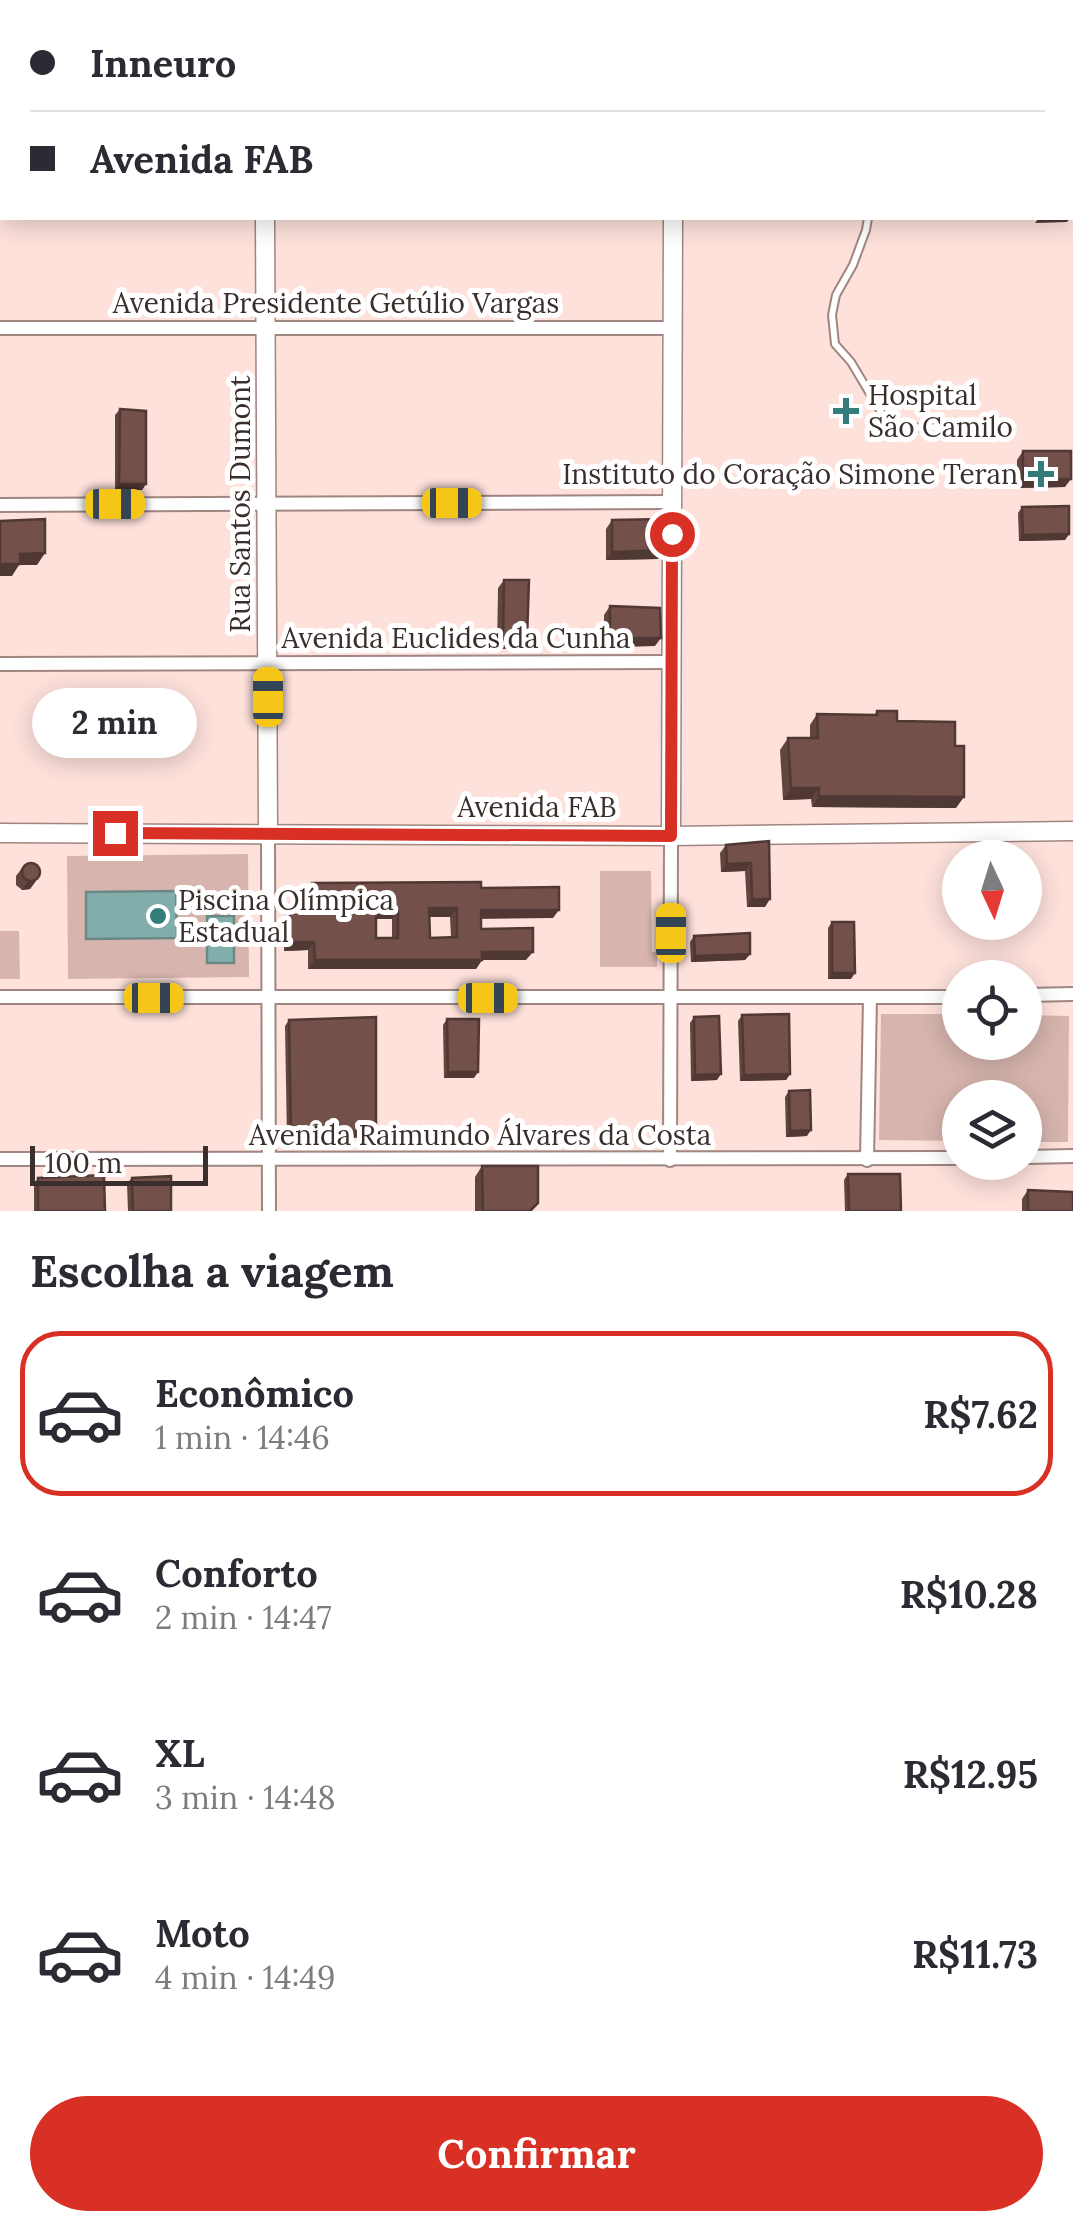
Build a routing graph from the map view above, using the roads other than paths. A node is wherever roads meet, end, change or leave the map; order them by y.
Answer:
1 (265, 220) edge
2 (673, 220) edge
3 (868, 220) edge
4 (0, 328) edge
5 (267, 328) junction
6 (673, 328) junction
7 (950, 427) dead end
8 (672, 502) junction
9 (268, 504) junction
10 (0, 505) edge
11 (672, 662) junction
12 (268, 663) junction
13 (0, 664) edge
14 (1073, 831) edge
15 (268, 832) junction
16 (0, 833) edge
17 (671, 836) junction
18 (1073, 994) edge
19 (1042, 995) edge
20 (942, 996) edge
21 (0, 997) edge
22 (269, 998) junction
23 (670, 998) junction
24 (870, 998) junction
25 (1073, 1156) edge
26 (1042, 1157) edge
27 (942, 1158) edge
28 (0, 1159) edge
29 (270, 1160) junction
30 (670, 1160) junction
31 (867, 1160) junction
32 (269, 1211) edge

1 - 5 main road, Rua Santos Dumont
2 - 6 main road
3 - 7 lane
4 - 5 street, Avenida Presidente Getúlio Vargas
5 - 6 street, Avenida Presidente Getúlio Vargas
5 - 9 main road, Rua Santos Dumont
6 - 8 main road
8 - 9 street
8 - 11 main road
9 - 10 street
9 - 12 main road, Rua Santos Dumont
11 - 12 street, Avenida Euclides da Cunha
11 - 17 main road
12 - 13 street, Avenida Euclides da Cunha
12 - 15 main road, Rua Santos Dumont
14 - 17 main road, Avenida FAB
15 - 16 main road, Avenida FAB
15 - 17 main road, Avenida FAB
15 - 22 street, Rua Santos Dumont
17 - 23 street
18 - 19 street
20 - 24 street
21 - 22 street
22 - 23 street
22 - 29 street, Rua Santos Dumont
23 - 24 street
23 - 30 street
24 - 31 street
25 - 26 street
27 - 31 street, Avenida Raimundo Álvares da Costa
28 - 29 street, Avenida Raimundo Álvares da Costa
29 - 30 street, Avenida Raimundo Álvares da Costa
29 - 32 street, Rua Santos Dumont
30 - 31 street, Avenida Raimundo Álvares da Costa

